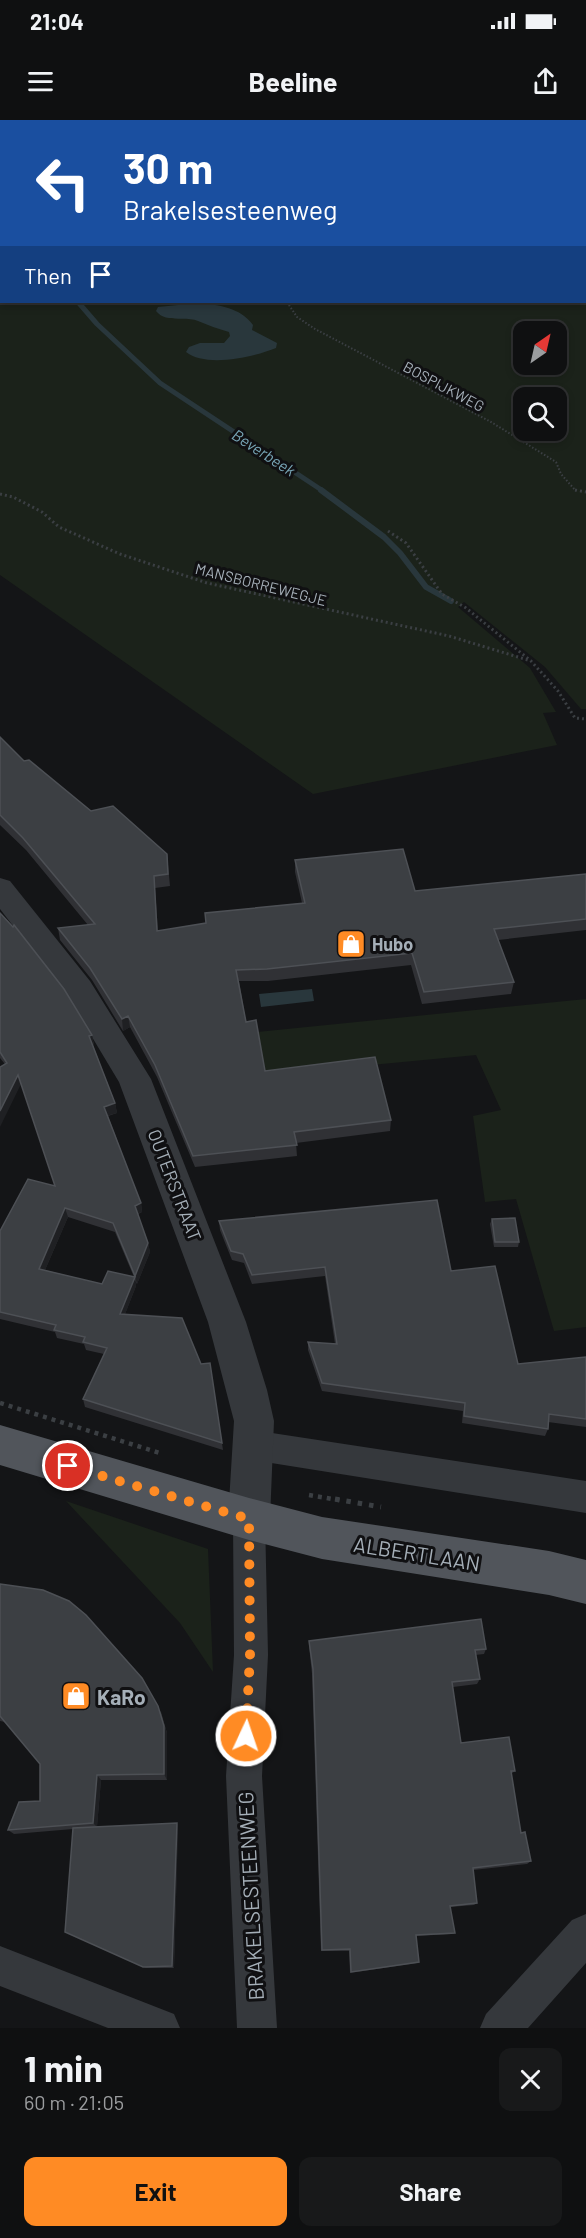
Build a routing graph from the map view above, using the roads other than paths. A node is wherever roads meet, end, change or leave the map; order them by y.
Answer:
1 (0, 888) edge
2 (0, 1445) edge
3 (252, 1445) junction
4 (586, 1497) edge
5 (249, 1519) junction
6 (586, 1582) edge
7 (586, 1934) edge
8 (0, 1966) edge
9 (160, 2028) edge
10 (235, 2028) edge
11 (257, 2028) edge
12 (500, 2028) edge

1 - 3 street, OUTERSTRAAT
2 - 5 main road
3 - 4 street
3 - 5 street, OUTERSTRAAT
5 - 6 main road, ALBERTLAAN
5 - 11 street, BRAKELSESTEENWEG
7 - 12 street
8 - 9 street
10 - 11 street

